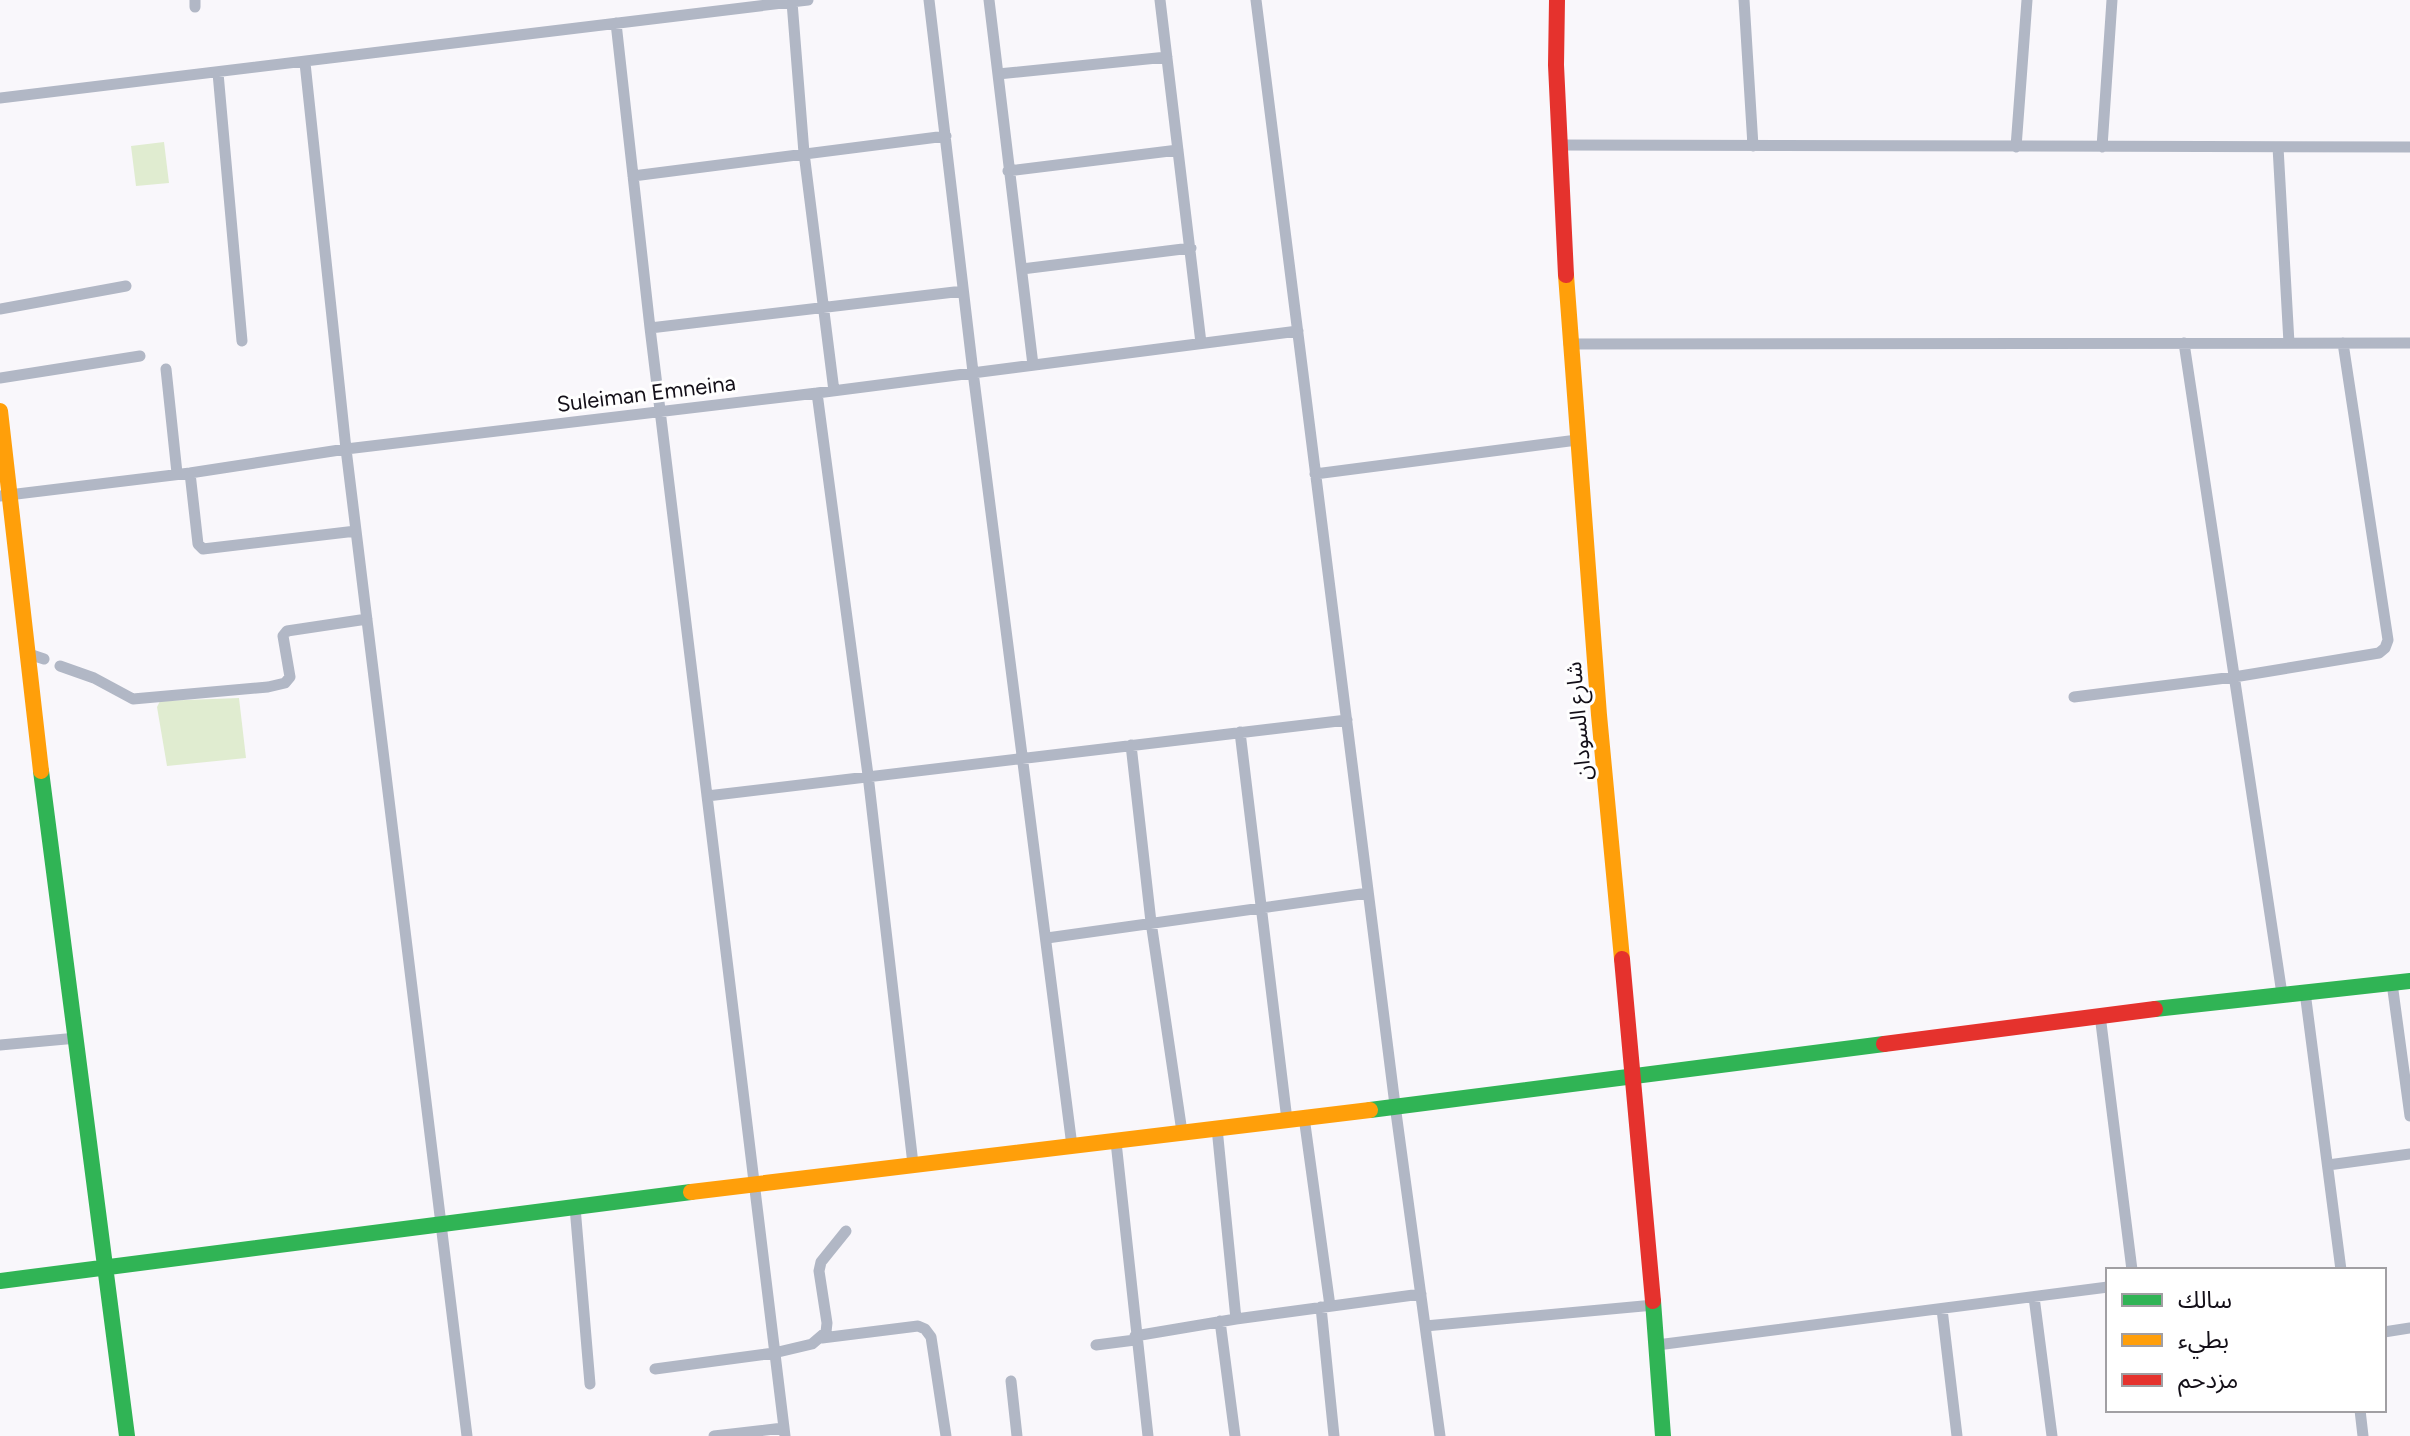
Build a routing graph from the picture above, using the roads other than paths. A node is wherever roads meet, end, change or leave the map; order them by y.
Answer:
1 (808, 0) edge
2 (929, 0) edge
3 (989, 0) edge
4 (1160, 0) edge
5 (1256, 0) edge
6 (1557, 0) edge
7 (1744, 0) edge
8 (2027, 0) edge
9 (2112, 0) edge
10 (792, 2) junction
11 (616, 23) junction
12 (1167, 57) junction
13 (305, 63) junction
14 (218, 73) junction
15 (998, 74) junction
16 (0, 98) edge
17 (946, 136) junction
18 (1559, 145) junction
19 (1753, 146) junction
20 (2016, 147) junction
21 (2102, 147) junction
22 (2278, 147) junction
23 (2410, 147) edge
24 (1178, 150) junction
25 (804, 153) junction
26 (1008, 171) junction
27 (633, 176) junction
28 (1191, 248) junction
29 (1022, 269) junction
30 (126, 286) dead end
31 (963, 291) junction
32 (822, 307) junction
33 (0, 309) edge
34 (650, 328) junction
35 (1298, 331) junction
36 (242, 341) dead end
37 (1201, 343) junction
38 (2184, 343) junction
39 (2289, 343) junction
40 (2343, 343) junction
41 (2410, 343) edge
42 (1569, 344) junction
43 (140, 356) dead end
44 (1033, 365) junction
45 (166, 369) dead end
46 (973, 372) junction
47 (0, 378) edge
48 (834, 391) junction
49 (817, 393) junction
50 (0, 411) edge
51 (660, 411) junction
52 (1577, 440) junction
53 (346, 449) junction
54 (177, 473) junction
55 (190, 473) junction
56 (1315, 474) junction
57 (5, 494) edge
58 (356, 531) junction
59 (367, 619) junction
60 (26, 653) junction
61 (44, 659) dead end
62 (60, 666) dead end
63 (2234, 677) junction
64 (2074, 697) dead end
65 (1347, 720) junction
66 (1240, 732) junction
67 (1131, 745) junction
68 (1022, 757) junction
69 (868, 775) junction
70 (707, 796) junction
71 (1368, 893) junction
72 (1261, 907) junction
73 (1151, 922) junction
74 (1047, 938) junction
75 (2410, 981) edge
76 (2392, 983) junction
77 (2305, 992) junction
78 (2282, 994) junction
79 (2100, 1015) junction
80 (77, 1038) junction
81 (0, 1045) edge
82 (1634, 1078) junction
83 (1395, 1105) junction
84 (2410, 1116) edge
85 (1295, 1118) junction
86 (1217, 1128) junction
87 (1182, 1132) junction
88 (1116, 1142) junction
89 (1072, 1146) junction
90 (2410, 1154) edge
91 (913, 1164) junction
92 (2328, 1165) junction
93 (754, 1184) junction
94 (575, 1207) junction
95 (441, 1223) junction
96 (846, 1231) dead end
97 (107, 1266) junction
98 (2132, 1268) edge
99 (2341, 1268) edge
100 (0, 1281) edge
101 (2106, 1287) edge
102 (1421, 1294) junction
103 (2034, 1297) junction
104 (1654, 1305) junction
105 (1326, 1307) junction
106 (1942, 1309) junction
107 (1236, 1319) junction
108 (1220, 1321) junction
109 (1425, 1326) junction
110 (2410, 1328) edge
111 (2386, 1332) edge
112 (822, 1338) junction
113 (1135, 1338) junction
114 (1096, 1345) dead end
115 (1657, 1345) junction
116 (774, 1353) junction
117 (655, 1369) dead end
118 (1011, 1381) dead end
119 (590, 1384) dead end
120 (2360, 1412) edge
121 (784, 1432) edge
122 (127, 1436) edge
123 (467, 1436) edge
124 (714, 1436) edge
125 (946, 1436) edge
126 (1017, 1436) edge
127 (1148, 1436) edge
128 (1235, 1436) edge
129 (1334, 1436) edge
130 (1440, 1436) edge
131 (1663, 1436) edge
132 (1957, 1436) edge
133 (2052, 1436) edge
134 (2363, 1436) edge

1 - 10 street
2 - 17 street
3 - 15 street
4 - 12 street
5 - 35 street
6 - 18 street, شارع السودان
7 - 19 street
8 - 20 street
9 - 21 street
10 - 11 street
10 - 25 street
11 - 13 street
11 - 27 street
12 - 15 street
12 - 24 street
13 - 14 street
13 - 53 street
14 - 16 street
14 - 36 street
15 - 26 street
17 - 25 street
17 - 31 street
18 - 19 street
18 - 42 street, شارع السودان
19 - 20 street
20 - 21 street
21 - 22 street
22 - 23 street
22 - 39 street
24 - 26 street
24 - 28 street
25 - 27 street
25 - 32 street
26 - 29 street
27 - 34 street
28 - 29 street
28 - 37 street
29 - 44 street
30 - 33 street
31 - 32 street
31 - 46 street
32 - 34 street
32 - 48 street
34 - 51 street
35 - 37 street, Suleiman Emneina
35 - 56 street
37 - 44 street, Suleiman Emneina
38 - 39 street
38 - 42 street
38 - 63 street
39 - 40 street
40 - 41 street
40 - 63 street
42 - 52 street, شارع السودان
43 - 47 street
44 - 46 street, Suleiman Emneina
45 - 54 street
46 - 48 street, Suleiman Emneina
46 - 68 street
48 - 49 street, Suleiman Emneina
49 - 51 street, Suleiman Emneina
49 - 69 street
50 - 57 street
51 - 53 street, Suleiman Emneina
51 - 70 street
52 - 56 street
52 - 82 street, شارع السودان
53 - 55 street, Suleiman Emneina
53 - 58 street
54 - 55 street, Suleiman Emneina
54 - 57 street, Suleiman Emneina
55 - 58 street
56 - 65 street
57 - 60 street
58 - 59 street
59 - 62 street
59 - 95 street
60 - 61 street
60 - 80 street
63 - 64 street
63 - 78 street
65 - 66 street
65 - 71 street
66 - 67 street
66 - 72 street
67 - 68 street
67 - 73 street
68 - 69 street
68 - 74 street
69 - 70 street
69 - 91 street
70 - 93 street
71 - 72 street
71 - 83 street
72 - 73 street
72 - 85 street
73 - 74 street
73 - 87 street
74 - 89 street
75 - 76 street
76 - 77 street
76 - 84 street
77 - 78 street
77 - 92 street
78 - 79 street
79 - 82 street
79 - 98 street
80 - 81 street
80 - 97 street
82 - 83 street
82 - 104 street, شارع السودان
83 - 85 street
83 - 102 street
85 - 86 street
85 - 105 street
86 - 87 street
86 - 107 street
87 - 88 street
88 - 89 street
88 - 113 street
89 - 91 street
90 - 92 street
91 - 93 street
92 - 99 street
93 - 94 street
93 - 116 street
94 - 95 street
94 - 119 street
95 - 97 street
95 - 123 street
96 - 112 street
97 - 100 street
97 - 122 street
101 - 103 street
102 - 105 street
102 - 109 street
103 - 106 street
103 - 133 street
104 - 109 street
104 - 115 street, شارع السودان
105 - 107 street
105 - 129 street
106 - 115 street
106 - 132 street
107 - 108 street
108 - 113 street
108 - 128 street
109 - 130 street
110 - 111 street
112 - 116 street
112 - 125 street
113 - 114 street
113 - 127 street
115 - 131 street, شارع السودان
116 - 117 street
116 - 121 street
118 - 126 street
120 - 134 street
121 - 124 street

